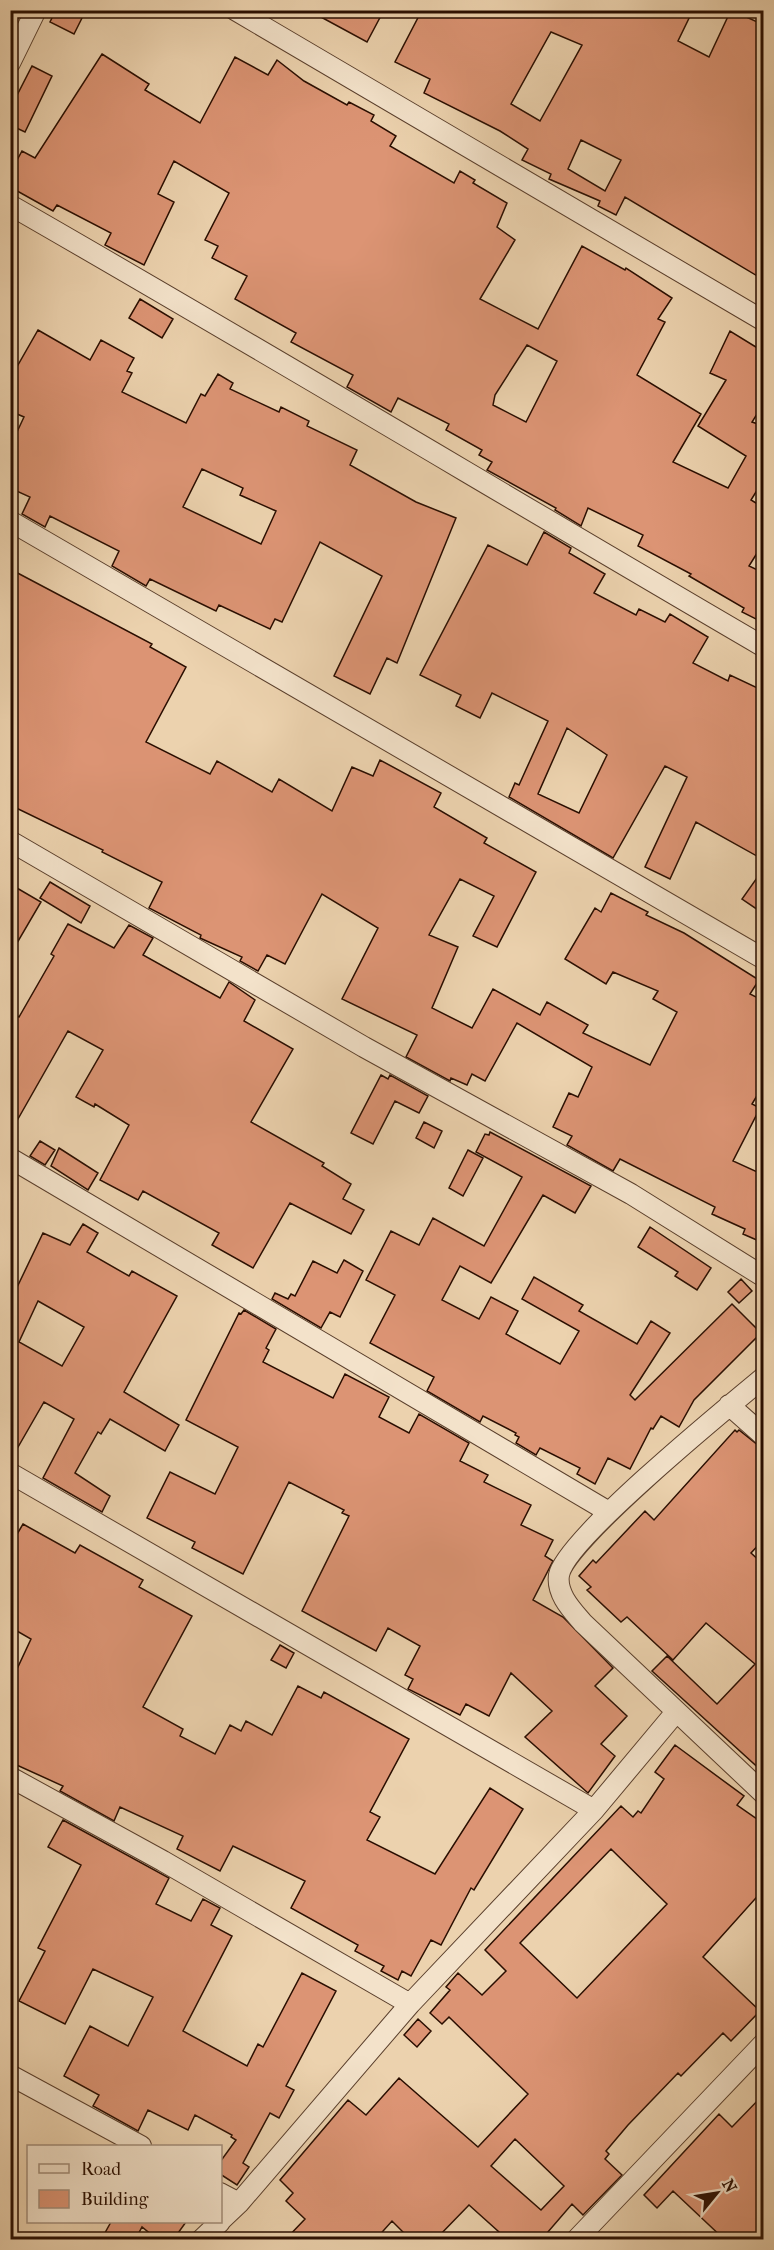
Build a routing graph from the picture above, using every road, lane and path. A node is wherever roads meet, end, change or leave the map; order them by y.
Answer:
1 (36, 10) edge
2 (235, 10) edge
3 (10, 63) edge
4 (10, 206) edge
5 (764, 321) edge
6 (10, 521) edge
7 (764, 647) edge
8 (10, 841) edge
9 (764, 959) edge
10 (10, 1158) edge
11 (764, 1277) edge
12 (764, 1377) edge
13 (729, 1405) junction
14 (764, 1436) edge
15 (10, 1473) edge
16 (609, 1512) junction
17 (676, 1712) junction
18 (10, 1777) edge
19 (764, 1794) edge
20 (594, 1810) junction
21 (410, 2004) junction
22 (764, 2043) edge
23 (10, 2075) edge
24 (139, 2145) edge
25 (222, 2194) edge
26 (239, 2203) junction
27 (222, 2219) edge
28 (218, 2223) edge
29 (201, 2240) edge
30 (576, 2240) edge

1 - 3 street
2 - 5 street
4 - 7 street
6 - 9 street
8 - 11 street
10 - 16 street
12 - 13 street
13 - 14 street
13 - 16 street
15 - 20 street
16 - 17 street
17 - 19 street
17 - 20 street
18 - 21 street
20 - 21 street
21 - 26 street
22 - 30 street
23 - 24 street
25 - 26 street
26 - 27 street
28 - 29 street

